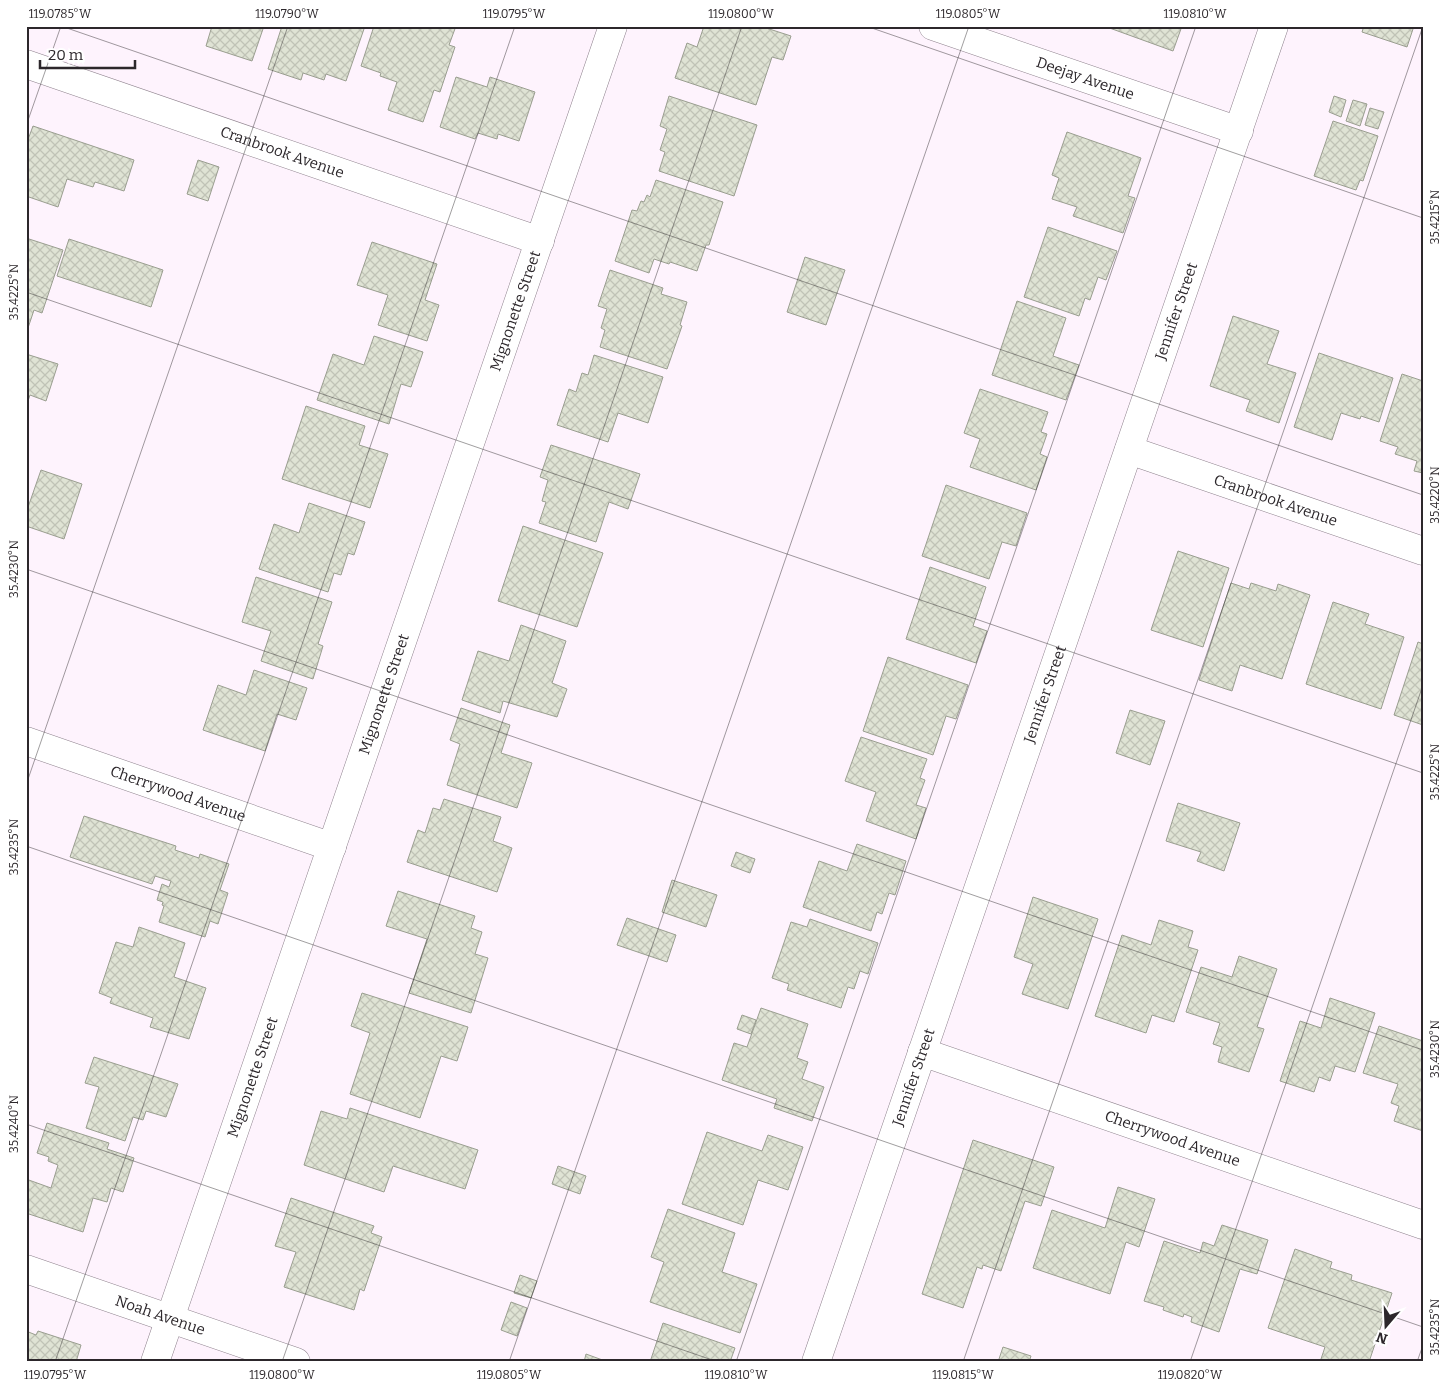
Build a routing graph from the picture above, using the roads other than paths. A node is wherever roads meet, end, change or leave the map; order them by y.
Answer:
1 (613, 26) edge
2 (933, 26) edge
3 (1274, 26) edge
4 (26, 64) edge
5 (1238, 131) junction
6 (540, 241) junction
7 (1129, 450) junction
8 (1423, 551) edge
9 (26, 741) edge
10 (332, 847) junction
11 (922, 1052) junction
12 (1423, 1225) edge
13 (26, 1269) edge
14 (170, 1318) junction
15 (155, 1362) edge
16 (296, 1362) edge
17 (816, 1362) edge

1 - 6 street, Mignonette Street
2 - 5 street, Deejay Avenue
3 - 5 street, Jennifer Street
4 - 6 street, Cranbrook Avenue
5 - 7 street, Jennifer Street
6 - 10 street, Mignonette Street
7 - 8 street, Cranbrook Avenue
7 - 11 street, Jennifer Street
9 - 10 street, Cherrywood Avenue
10 - 14 street, Mignonette Street
11 - 12 street, Cherrywood Avenue
11 - 17 street, Jennifer Street
13 - 14 street, Noah Avenue
14 - 15 street, Mignonette Street
14 - 16 street, Noah Avenue

